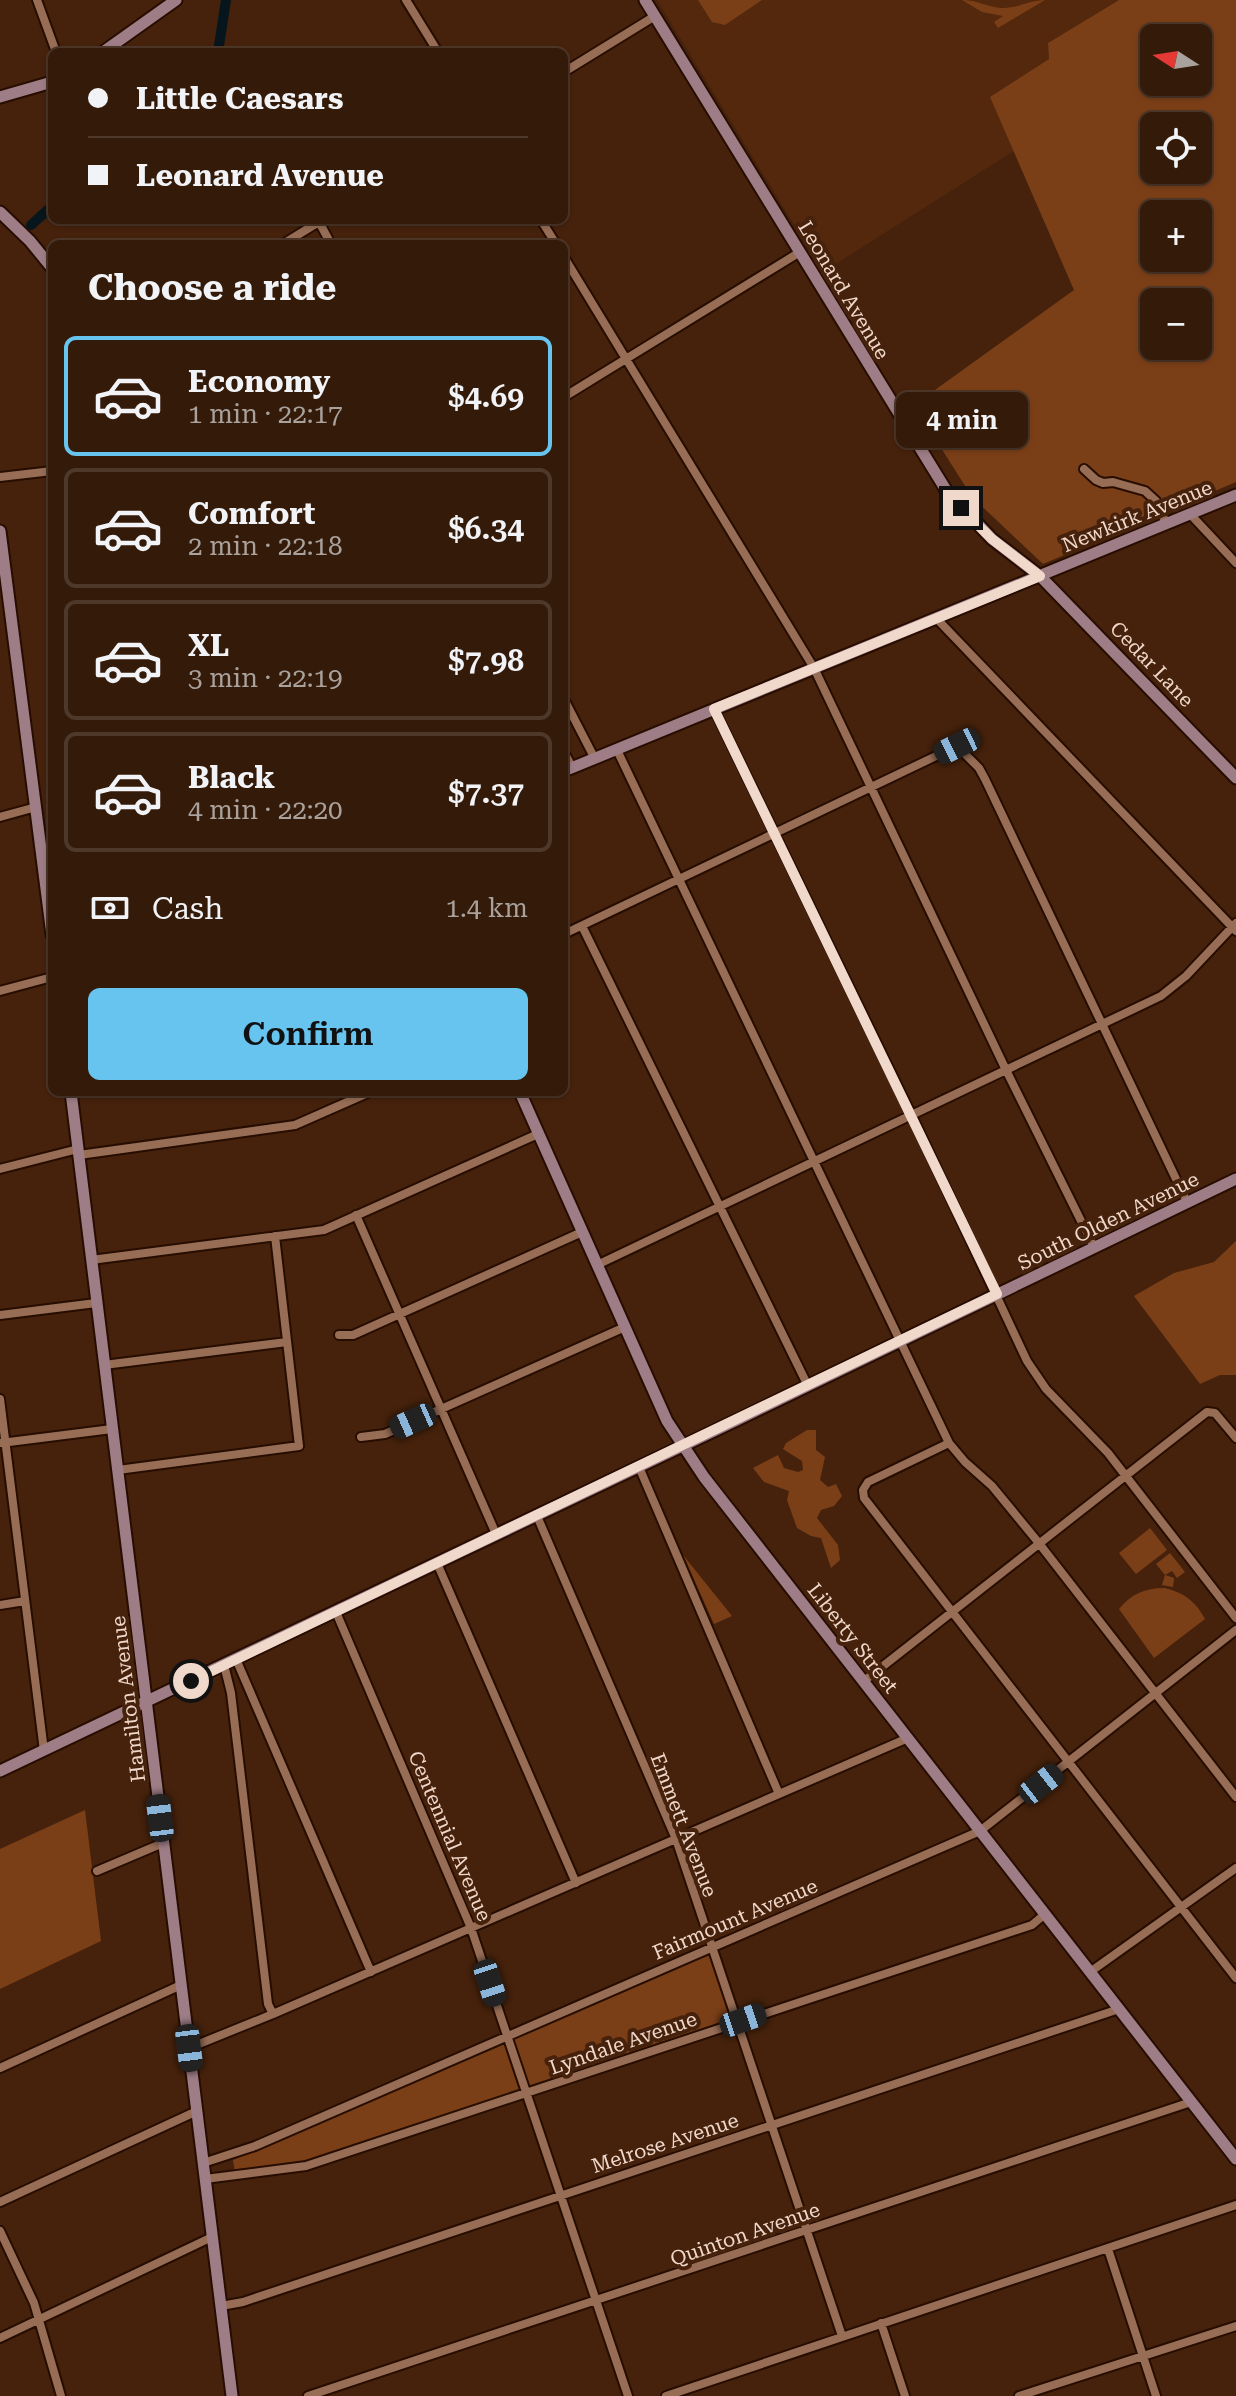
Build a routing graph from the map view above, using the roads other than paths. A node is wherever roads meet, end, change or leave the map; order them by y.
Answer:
1 (37, 0) edge
2 (176, 0) edge
3 (406, 0) edge
4 (645, 0) edge
5 (655, 16) junction
6 (55, 48) edge
7 (109, 48) edge
8 (436, 48) edge
9 (568, 70) edge
10 (48, 83) edge
11 (0, 97) edge
12 (0, 212) edge
13 (315, 224) edge
14 (298, 235) junction
15 (290, 240) edge
16 (300, 240) edge
17 (800, 252) junction
18 (48, 263) edge
19 (568, 264) edge
20 (626, 358) junction
21 (568, 394) edge
22 (1084, 469) dead end
23 (48, 471) edge
24 (0, 477) edge
25 (1236, 495) edge
26 (1190, 514) junction
27 (1166, 523) junction
28 (0, 531) edge
29 (1236, 563) edge
30 (1040, 576) junction
31 (5, 601) edge
32 (936, 618) junction
33 (814, 668) junction
34 (568, 707) edge
35 (714, 709) junction
36 (617, 750) junction
37 (595, 759) junction
38 (568, 769) edge
39 (1236, 778) edge
40 (872, 786) junction
41 (36, 807) junction
42 (0, 817) edge
43 (774, 833) junction
44 (678, 877) junction
45 (48, 903) edge
46 (582, 926) junction
47 (1235, 927) edge
48 (568, 932) edge
49 (48, 978) edge
50 (0, 991) edge
51 (1102, 1026) junction
52 (1006, 1070) junction
53 (72, 1096) edge
54 (361, 1096) edge
55 (522, 1096) edge
56 (912, 1116) junction
57 (538, 1134) junction
58 (79, 1152) junction
59 (815, 1161) junction
60 (0, 1169) edge
61 (1236, 1179) edge
62 (1187, 1202) junction
63 (718, 1208) junction
64 (356, 1215) junction
65 (582, 1232) junction
66 (275, 1236) junction
67 (1094, 1247) junction
68 (91, 1260) junction
69 (597, 1265) junction
70 (997, 1294) junction
71 (96, 1303) junction
72 (399, 1313) junction
73 (0, 1315) edge
74 (625, 1327) junction
75 (339, 1335) dead end
76 (901, 1341) junction
77 (287, 1342) junction
78 (104, 1365) junction
79 (808, 1386) junction
80 (0, 1399) edge
81 (441, 1409) junction
82 (112, 1429) junction
83 (361, 1437) dead end
84 (1236, 1438) edge
85 (2, 1443) edge
86 (949, 1443) junction
87 (683, 1446) junction
88 (639, 1467) junction
89 (118, 1470) junction
90 (1125, 1475) junction
91 (537, 1516) junction
92 (496, 1534) junction
93 (1038, 1542) junction
94 (437, 1563) junction
95 (25, 1601) junction
96 (0, 1605) edge
97 (951, 1611) junction
98 (336, 1612) junction
99 (1236, 1618) edge
100 (1236, 1630) edge
101 (236, 1659) junction
102 (224, 1665) junction
103 (864, 1681) junction
104 (1155, 1694) junction
105 (254, 1701) junction
106 (146, 1702) junction
107 (232, 1702) junction
108 (908, 1738) junction
109 (44, 1751) junction
110 (1068, 1761) junction
111 (0, 1771) edge
112 (779, 1794) junction
113 (1236, 1797) edge
114 (980, 1831) junction
115 (676, 1839) junction
116 (163, 1843) junction
117 (1236, 1868) edge
118 (97, 1871) dead end
119 (576, 1883) junction
120 (1181, 1907) junction
121 (1045, 1914) junction
122 (471, 1928) junction
123 (712, 1946) junction
124 (371, 1972) junction
125 (1090, 1972) junction
126 (1236, 1978) edge
127 (181, 1985) junction
128 (1119, 2009) junction
129 (273, 2014) junction
130 (737, 2022) junction
131 (507, 2036) junction
132 (189, 2048) junction
133 (0, 2068) edge
134 (527, 2092) junction
135 (1191, 2102) junction
136 (197, 2111) junction
137 (769, 2125) junction
138 (1236, 2159) edge
139 (203, 2163) junction
140 (205, 2179) junction
141 (561, 2195) junction
142 (0, 2202) edge
143 (1236, 2205) edge
144 (806, 2230) junction
145 (0, 2231) edge
146 (212, 2237) junction
147 (1108, 2249) junction
148 (595, 2300) junction
149 (221, 2306) junction
150 (39, 2320) junction
151 (881, 2323) junction
152 (1236, 2326) edge
153 (842, 2336) junction
154 (0, 2338) edge
155 (1142, 2356) junction
156 (61, 2396) edge
157 (232, 2396) edge
158 (308, 2396) edge
159 (628, 2396) edge
160 (666, 2396) edge
161 (905, 2396) edge
162 (1019, 2396) edge
163 (1156, 2396) edge

1 - 6 street
2 - 7 street
3 - 8 street
4 - 5 street, Leonard Avenue
5 - 9 street
5 - 17 street, Leonard Avenue
10 - 11 street
12 - 18 street
13 - 14 street
14 - 15 street
14 - 16 street
17 - 20 street
17 - 30 street, Leonard Avenue
19 - 20 street
20 - 21 street
20 - 33 street
22 - 27 street
23 - 24 street
25 - 26 street, Newkirk Avenue
26 - 27 street, Newkirk Avenue
26 - 29 street
27 - 30 street, Newkirk Avenue
28 - 31 street
30 - 32 street, Newkirk Avenue
30 - 39 street, Cedar Lane
31 - 41 street
32 - 33 street, Newkirk Avenue
32 - 47 street
33 - 35 street, Newkirk Avenue
33 - 40 street
34 - 37 street
35 - 36 street, Newkirk Avenue
35 - 43 street
36 - 37 street, Newkirk Avenue
36 - 44 street
37 - 38 street, Newkirk Avenue
40 - 43 street
40 - 51 street
40 - 52 street
41 - 42 street
41 - 45 street
43 - 44 street
43 - 56 street
44 - 46 street
44 - 59 street
46 - 48 street
46 - 63 street
47 - 51 street
49 - 50 street
51 - 52 street
51 - 62 street
52 - 56 street
52 - 67 street
53 - 58 street, Hamilton Avenue
54 - 58 street
55 - 57 street, Liberty Street
56 - 59 street
56 - 70 street
57 - 64 street
57 - 65 street, Liberty Street
58 - 60 street
58 - 68 street, Hamilton Avenue
59 - 63 street
59 - 76 street
61 - 62 street, South Olden Avenue
62 - 67 street, South Olden Avenue
63 - 69 street
63 - 79 street
64 - 66 street
64 - 72 street
65 - 69 street, Liberty Street
65 - 72 street
66 - 68 street
66 - 77 street
67 - 70 street, South Olden Avenue
68 - 71 street, Hamilton Avenue
69 - 74 street, Liberty Street
70 - 76 street, South Olden Avenue
70 - 90 street
71 - 73 street
71 - 78 street, Hamilton Avenue
72 - 75 street
72 - 81 street
74 - 81 street
74 - 87 street, Liberty Street
76 - 79 street, South Olden Avenue
76 - 86 street
77 - 78 street
77 - 89 street
78 - 82 street, Hamilton Avenue
79 - 87 street, South Olden Avenue
80 - 85 street
81 - 83 street
81 - 92 street
82 - 85 street
82 - 89 street, Hamilton Avenue
84 - 90 street
85 - 95 street
86 - 93 street
86 - 97 street
87 - 88 street, South Olden Avenue
87 - 103 street, Liberty Street
88 - 91 street, South Olden Avenue
88 - 112 street
89 - 106 street, Hamilton Avenue
90 - 93 street
90 - 99 street
91 - 92 street, South Olden Avenue
91 - 115 street, Emmett Avenue
92 - 94 street, South Olden Avenue
93 - 97 street
93 - 104 street
94 - 98 street, South Olden Avenue
94 - 119 street
95 - 96 street
95 - 109 street
97 - 103 street
97 - 110 street
98 - 101 street, South Olden Avenue
98 - 122 street, Centennial Avenue
100 - 104 street, Fairmount Avenue
101 - 102 street, South Olden Avenue
101 - 105 street
102 - 106 street, South Olden Avenue
102 - 107 street
103 - 108 street, Liberty Street
104 - 110 street, Fairmount Avenue
104 - 113 street
105 - 107 street
105 - 124 street
106 - 109 street, South Olden Avenue
106 - 116 street, Hamilton Avenue
107 - 129 street
108 - 112 street
108 - 114 street, Liberty Street
109 - 111 street, South Olden Avenue
110 - 114 street, Fairmount Avenue
110 - 120 street
112 - 115 street
114 - 121 street, Liberty Street
114 - 123 street, Fairmount Avenue
115 - 119 street
115 - 123 street, Emmett Avenue
116 - 118 street
116 - 127 street, Hamilton Avenue
117 - 120 street
119 - 122 street
120 - 125 street
120 - 126 street
121 - 125 street, Liberty Street
121 - 130 street, Lyndale Avenue
122 - 124 street
122 - 131 street, Centennial Avenue
123 - 130 street, Emmett Avenue
123 - 131 street, Fairmount Avenue
124 - 129 street
125 - 128 street, Liberty Street
127 - 132 street, Hamilton Avenue
127 - 133 street
128 - 135 street, Liberty Street
128 - 137 street, Melrose Avenue
129 - 132 street
130 - 134 street, Lyndale Avenue
130 - 137 street, Emmett Avenue
131 - 134 street, Centennial Avenue
131 - 139 street, Fairmount Avenue
132 - 136 street, Hamilton Avenue
134 - 140 street, Lyndale Avenue
134 - 141 street, Centennial Avenue
135 - 138 street, Liberty Street
135 - 144 street, Quinton Avenue
136 - 139 street, Hamilton Avenue
136 - 142 street
137 - 141 street, Melrose Avenue
137 - 144 street, Emmett Avenue
139 - 140 street, Hamilton Avenue
140 - 146 street, Hamilton Avenue
141 - 148 street, Centennial Avenue
141 - 149 street, Melrose Avenue
143 - 147 street
144 - 148 street, Quinton Avenue
144 - 153 street, Emmett Avenue
145 - 150 street
146 - 149 street, Hamilton Avenue
146 - 150 street
147 - 151 street
147 - 155 street
148 - 158 street, Quinton Avenue
148 - 159 street, Centennial Avenue
149 - 157 street, Hamilton Avenue
150 - 154 street
150 - 156 street
151 - 153 street
151 - 161 street
152 - 155 street
153 - 160 street
155 - 162 street
155 - 163 street

